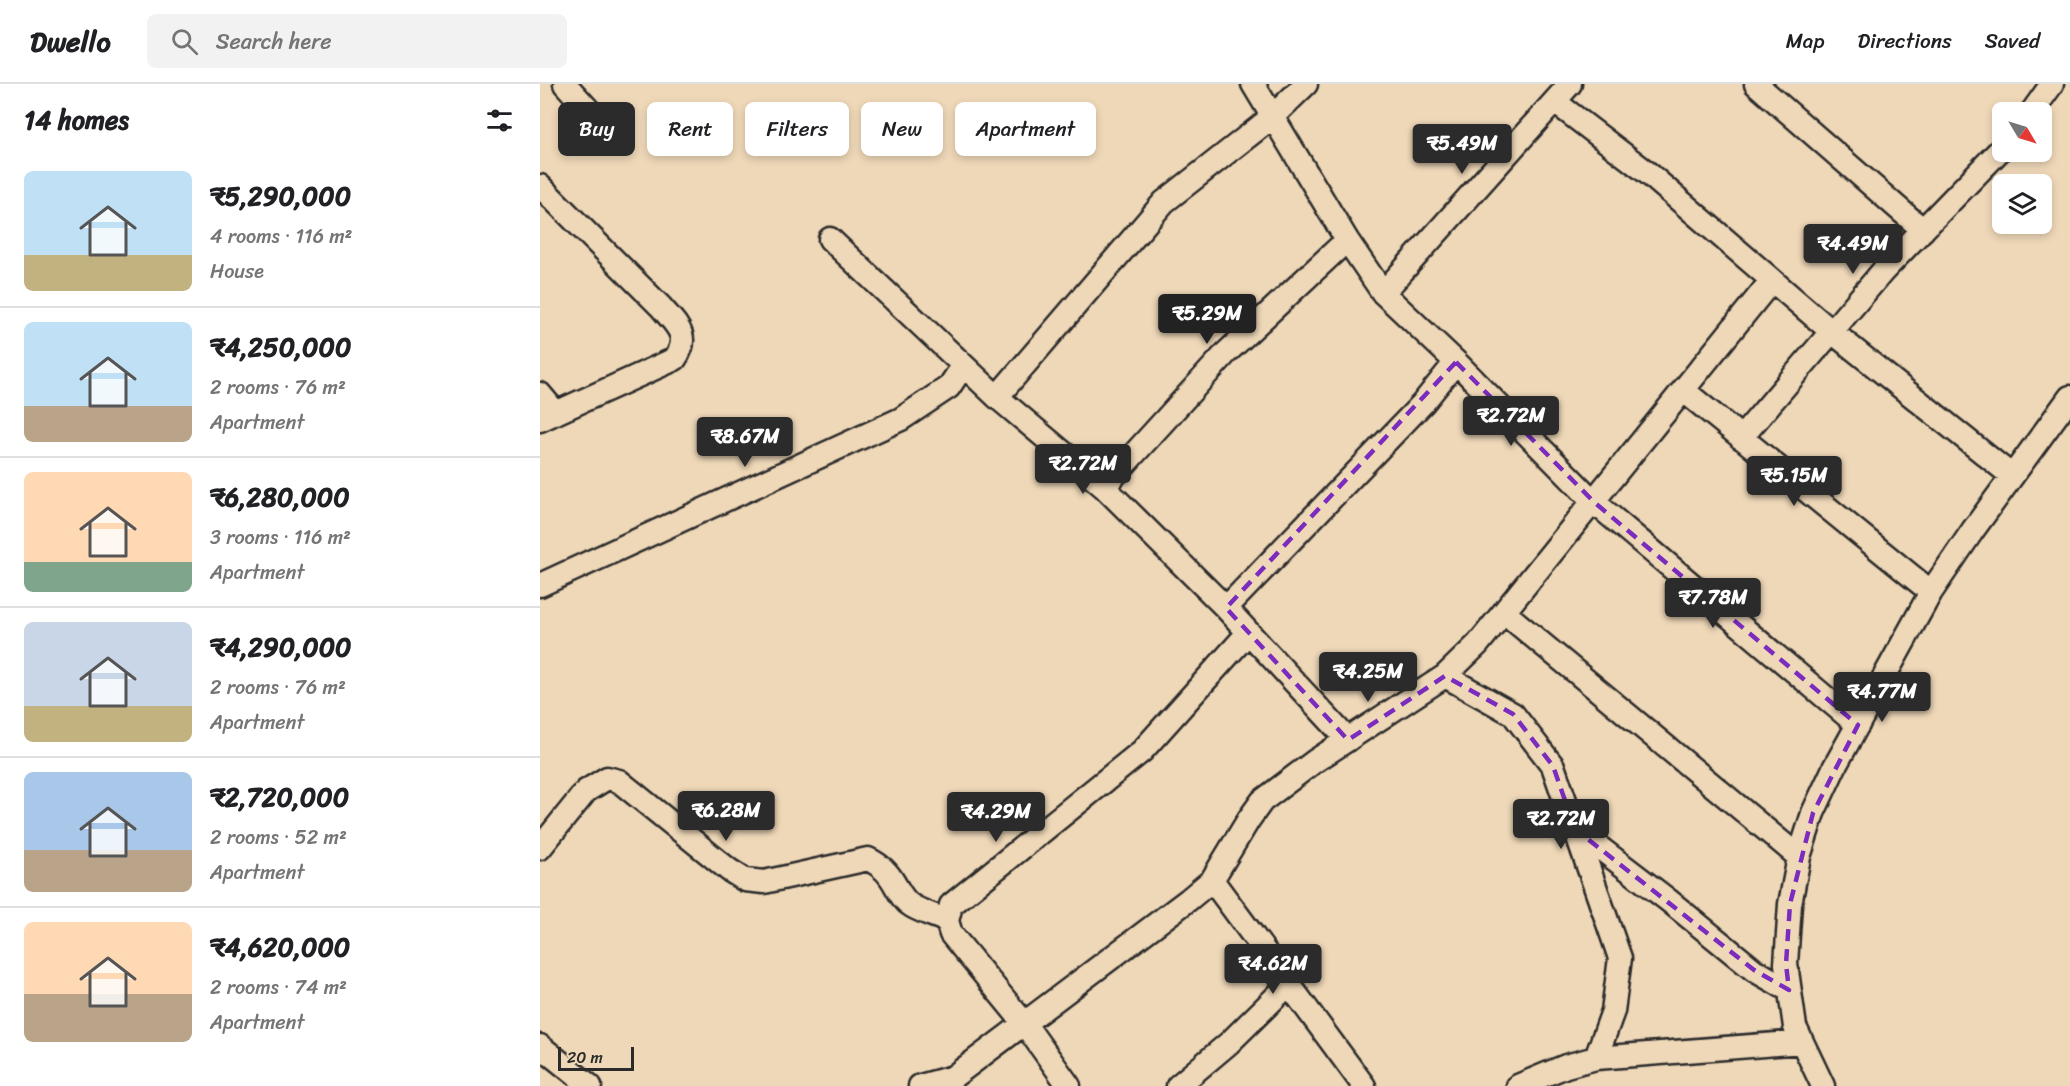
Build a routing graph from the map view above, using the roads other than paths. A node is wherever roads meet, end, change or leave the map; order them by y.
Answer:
1 (565, 84) edge
2 (1253, 84) edge
3 (1306, 84) edge
4 (1570, 84) edge
5 (1756, 84) edge
6 (2052, 84) edge
7 (581, 102) edge
8 (1555, 102) junction
9 (2039, 102) edge
10 (1271, 118) junction
11 (1992, 158) edge
12 (540, 186) edge
13 (1923, 230) junction
14 (830, 239) dead end
15 (1347, 240) junction
16 (1772, 280) junction
17 (1383, 293) junction
18 (1831, 331) junction
19 (1456, 363) junction
20 (963, 366) junction
21 (1683, 390) junction
22 (540, 394) edge
23 (997, 397) junction
24 (2070, 398) edge
25 (548, 416) edge
26 (1741, 438) junction
27 (2012, 476) junction
28 (1104, 486) junction
29 (1594, 502) junction
30 (540, 585) edge
31 (1931, 592) junction
32 (1226, 609) junction
33 (1505, 613) junction
34 (1248, 633) junction
35 (1445, 676) junction
36 (1858, 725) junction
37 (1348, 740) junction
38 (1575, 829) junction
39 (540, 848) edge
40 (1800, 857) junction
41 (1212, 880) junction
42 (947, 921) junction
43 (1290, 983) junction
44 (1789, 990) junction
45 (1024, 1023) junction
46 (1802, 1042) junction
47 (540, 1046) edge
48 (1596, 1058) junction
49 (590, 1086) edge
50 (920, 1086) edge
51 (1069, 1086) edge
52 (1178, 1086) edge
53 (1364, 1086) edge
54 (1518, 1086) edge
55 (1823, 1086) edge

1 - 7 street
2 - 10 street
3 - 10 street
4 - 8 street
5 - 13 street
6 - 9 street
8 - 16 street
8 - 17 street
10 - 15 street
10 - 23 street
11 - 13 street
12 - 25 street
13 - 18 street
14 - 20 street
15 - 17 street
15 - 28 street
16 - 18 street
16 - 21 street
17 - 19 street
18 - 26 street
18 - 27 street
19 - 29 street
19 - 32 street
20 - 23 street
20 - 30 street
21 - 26 street
21 - 29 street
22 - 25 street
23 - 28 street
24 - 27 street
26 - 31 street
27 - 31 street
28 - 32 street
29 - 33 street
29 - 36 street
31 - 36 street
32 - 34 street
33 - 35 street
33 - 40 street
34 - 37 street
34 - 42 street
35 - 37 street
35 - 38 street
36 - 40 street
37 - 41 street
38 - 44 street
38 - 48 street
39 - 42 street
40 - 44 street
41 - 43 street
41 - 45 street
42 - 45 street
43 - 52 street
43 - 53 street
44 - 46 street
45 - 50 street
45 - 51 street
46 - 48 street
46 - 55 street
47 - 49 street
48 - 54 street

